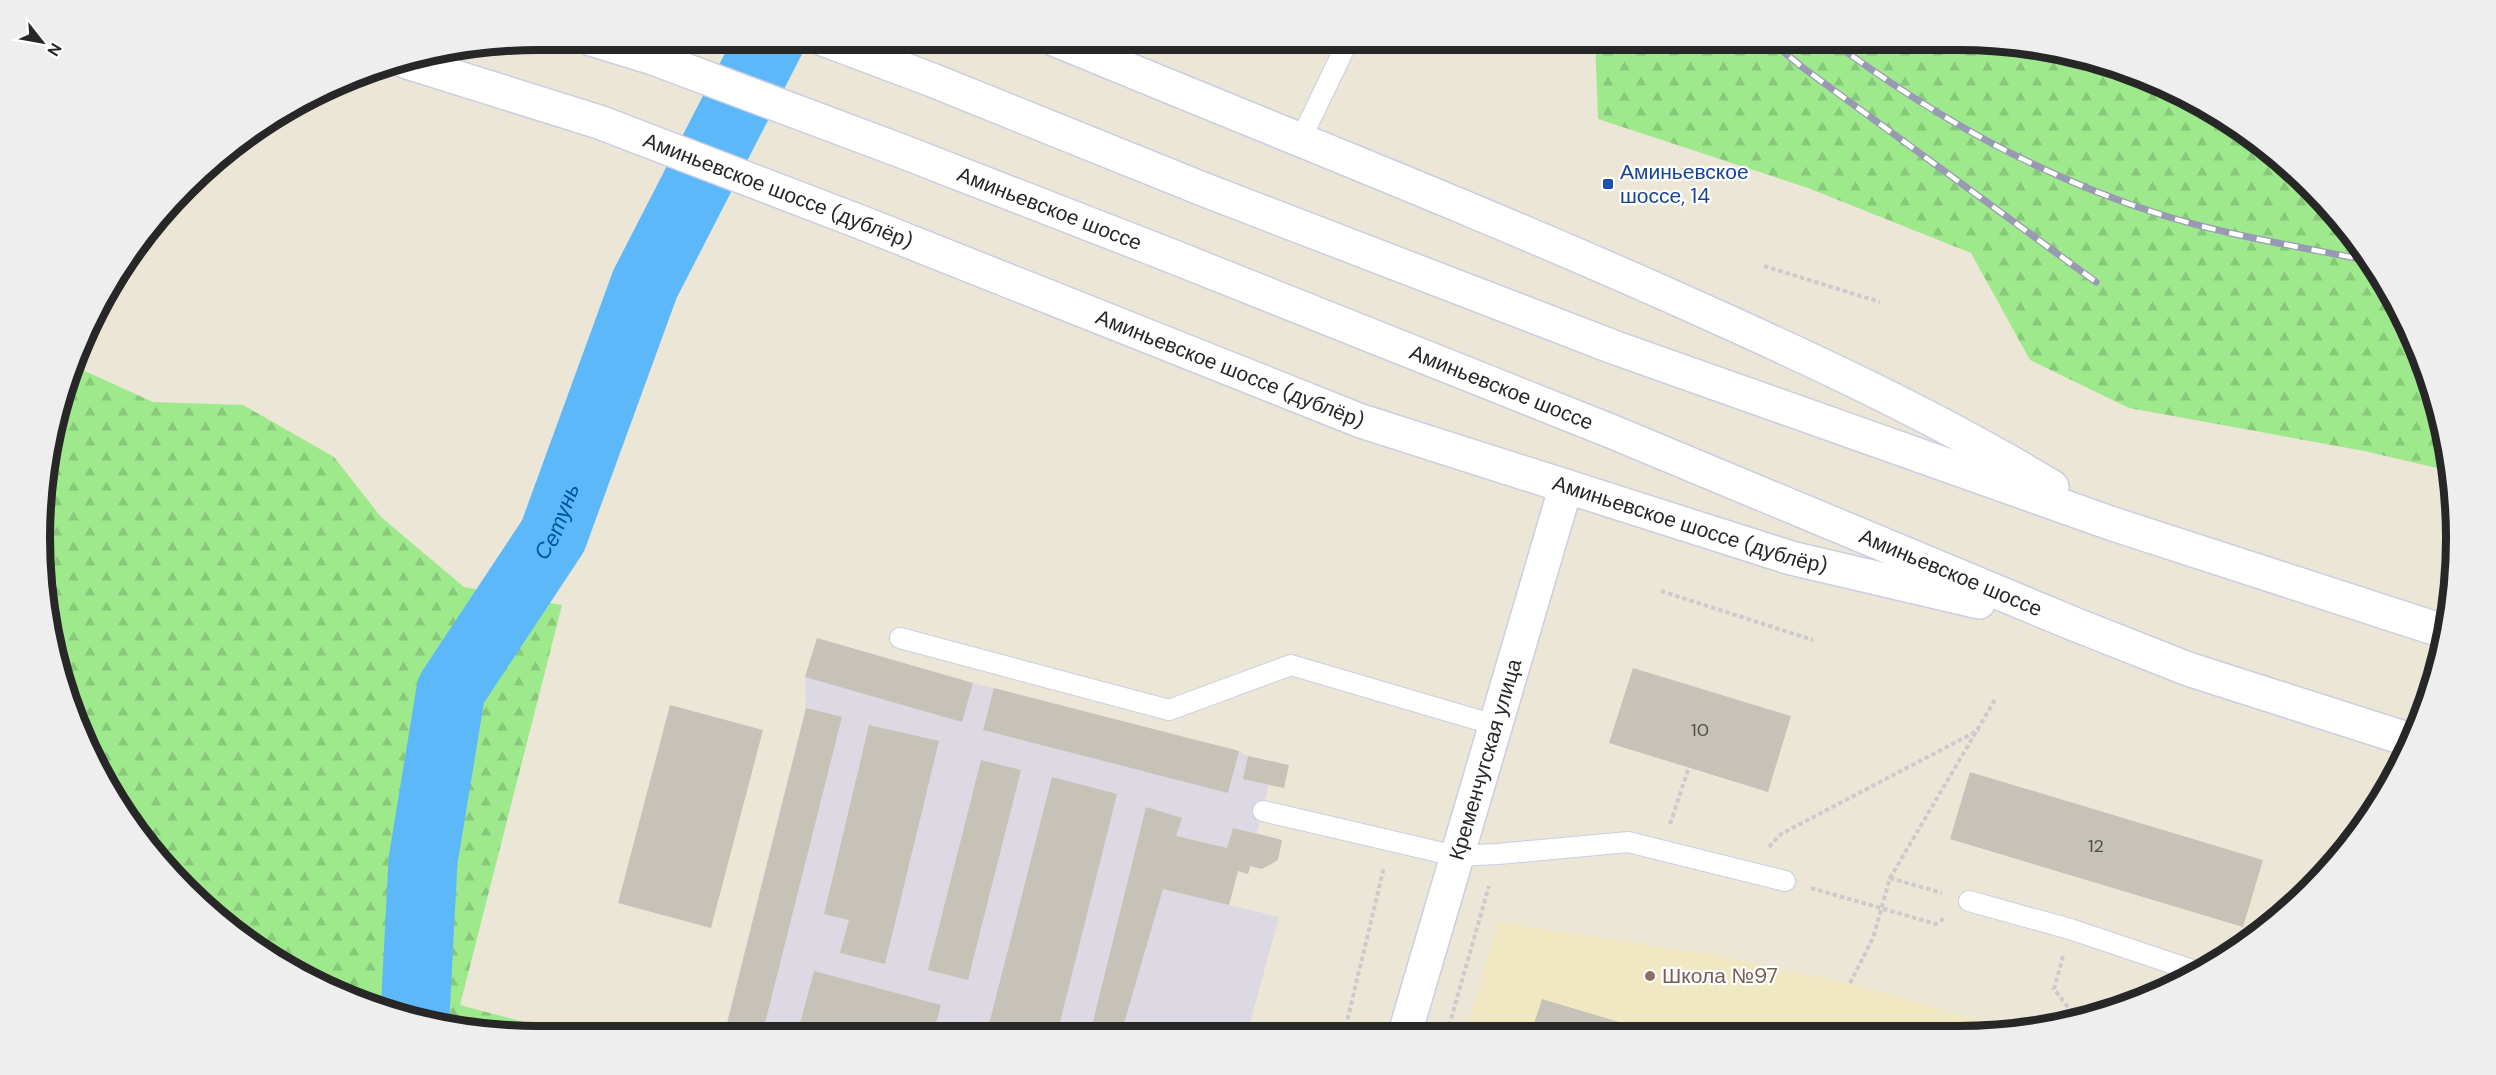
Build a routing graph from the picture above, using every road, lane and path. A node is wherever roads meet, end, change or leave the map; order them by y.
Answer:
1 (627, 50) edge
2 (852, 50) edge
3 (1081, 50) edge
4 (1344, 50) edge
5 (421, 64) edge
6 (1300, 141) junction
7 (1764, 266) dead end
8 (1880, 302) dead end
9 (1566, 486) junction
10 (2113, 524) junction
11 (1662, 591) dead end
12 (2074, 624) junction
13 (2438, 629) edge
14 (900, 638) dead end
15 (1814, 640) dead end
16 (1996, 698) dead end
17 (1495, 725) junction
18 (1980, 729) junction
19 (2403, 738) edge
20 (1689, 767) dead end
21 (1263, 811) dead end
22 (1781, 834) dead end
23 (1391, 840) junction
24 (1661, 850) junction
25 (1456, 855) junction
26 (1890, 878) junction
27 (1785, 881) dead end
28 (1822, 892) dead end
29 (1969, 901) junction
30 (1882, 909) junction
31 (2187, 968) edge
32 (1850, 983) dead end
33 (2054, 989) dead end
34 (2072, 1012) edge
35 (1346, 1026) edge
36 (1407, 1026) edge

1 - 12 main road, Аминьевское шоссе
2 - 10 main road
3 - 6 main road
4 - 6 lane
5 - 9 main road, Аминьевское шоссе (дублёр)
6 - 10 main road
7 - 8 path
9 - 12 main road, Аминьевское шоссе (дублёр)
9 - 17 main road, Кременчугская улица
10 - 13 main road
11 - 15 path
12 - 19 main road, Аминьевское шоссе
14 - 17 lane
16 - 18 path
17 - 25 main road, Кременчугская улица
18 - 22 path
18 - 26 path
20 - 24 path
21 - 23 lane
23 - 25 lane
23 - 35 path
24 - 25 lane
24 - 27 lane
25 - 36 main road, Кременчугская улица
26 - 29 path
26 - 30 path
28 - 30 path
29 - 30 path
29 - 31 lane
30 - 32 path
33 - 34 path

